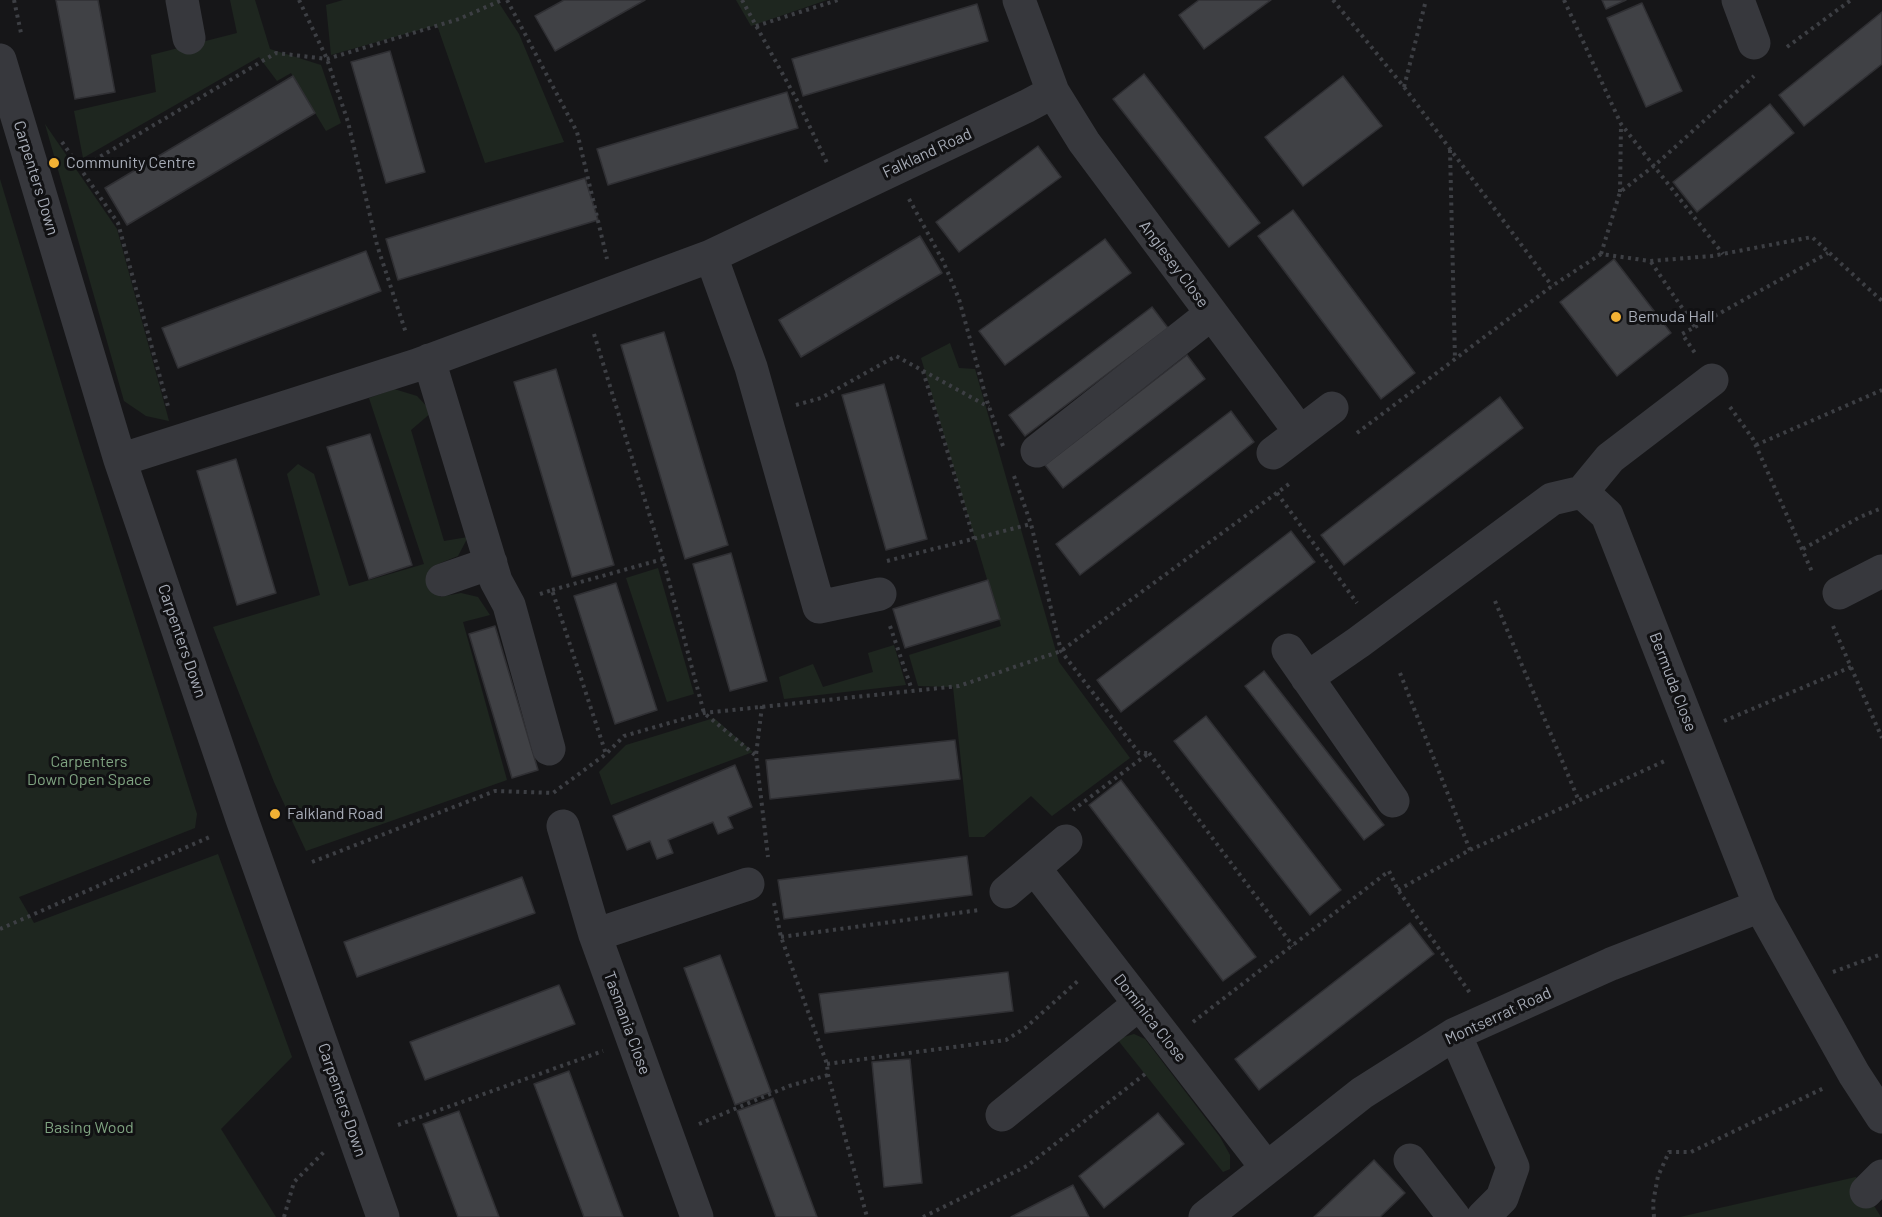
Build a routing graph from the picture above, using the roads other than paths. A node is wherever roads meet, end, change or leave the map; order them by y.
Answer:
1 (182, 0) edge
2 (1019, 0) edge
3 (1738, 0) edge
4 (189, 38) dead end
5 (11, 51) edge
6 (1765, 55) road end
7 (1053, 92) junction
8 (711, 256) junction
9 (1211, 314) junction
10 (423, 363) junction
11 (1712, 380) road end
12 (1332, 408) dead end
13 (1300, 432) junction
14 (1274, 453) dead end
15 (1018, 458) road end
16 (120, 460) junction
17 (1582, 492) junction
18 (1882, 571) edge
19 (442, 580) dead end
20 (499, 583) junction
21 (1827, 587) road end
22 (879, 594) road end
23 (1288, 650) dead end
24 (1307, 678) junction
25 (549, 749) road end
26 (1393, 801) dead end
27 (1069, 825) road end
28 (563, 826) road end
29 (1035, 869) junction
30 (763, 880) road end
31 (1006, 892) road end
32 (1761, 906) junction
33 (595, 935) junction
34 (1138, 1004) junction
35 (1455, 1034) junction
36 (1002, 1115) dead end
37 (1882, 1117) edge
38 (1410, 1160) dead end
39 (1266, 1167) junction
40 (383, 1217) edge
41 (697, 1217) edge
42 (1205, 1217) edge
43 (1454, 1217) edge
44 (1483, 1217) edge

1 - 4 street
2 - 7 street
3 - 6 street
5 - 16 street, Carpenters Down
7 - 8 street, Falkland Road
7 - 9 street, Anglesey Close
8 - 10 street, Falkland Road
8 - 22 street
9 - 13 street, Anglesey Close
9 - 15 street
10 - 16 street, Falkland Road
10 - 20 street
11 - 17 street
12 - 13 street
13 - 14 street
16 - 40 street, Carpenters Down
17 - 24 street
17 - 32 street, Bermuda Close
18 - 21 street
19 - 20 street
20 - 25 street
23 - 24 street
24 - 26 street
27 - 29 street
28 - 33 street, Tasmania Close
29 - 31 street
29 - 34 street, Dominica Close
30 - 33 street
32 - 35 street, Montserrat Road
32 - 37 street, Bermuda Close
33 - 41 street, Tasmania Close
34 - 36 street
34 - 39 street, Dominica Close
35 - 39 street, Montserrat Road
35 - 44 street
38 - 43 street
39 - 42 street, Montserrat Road

